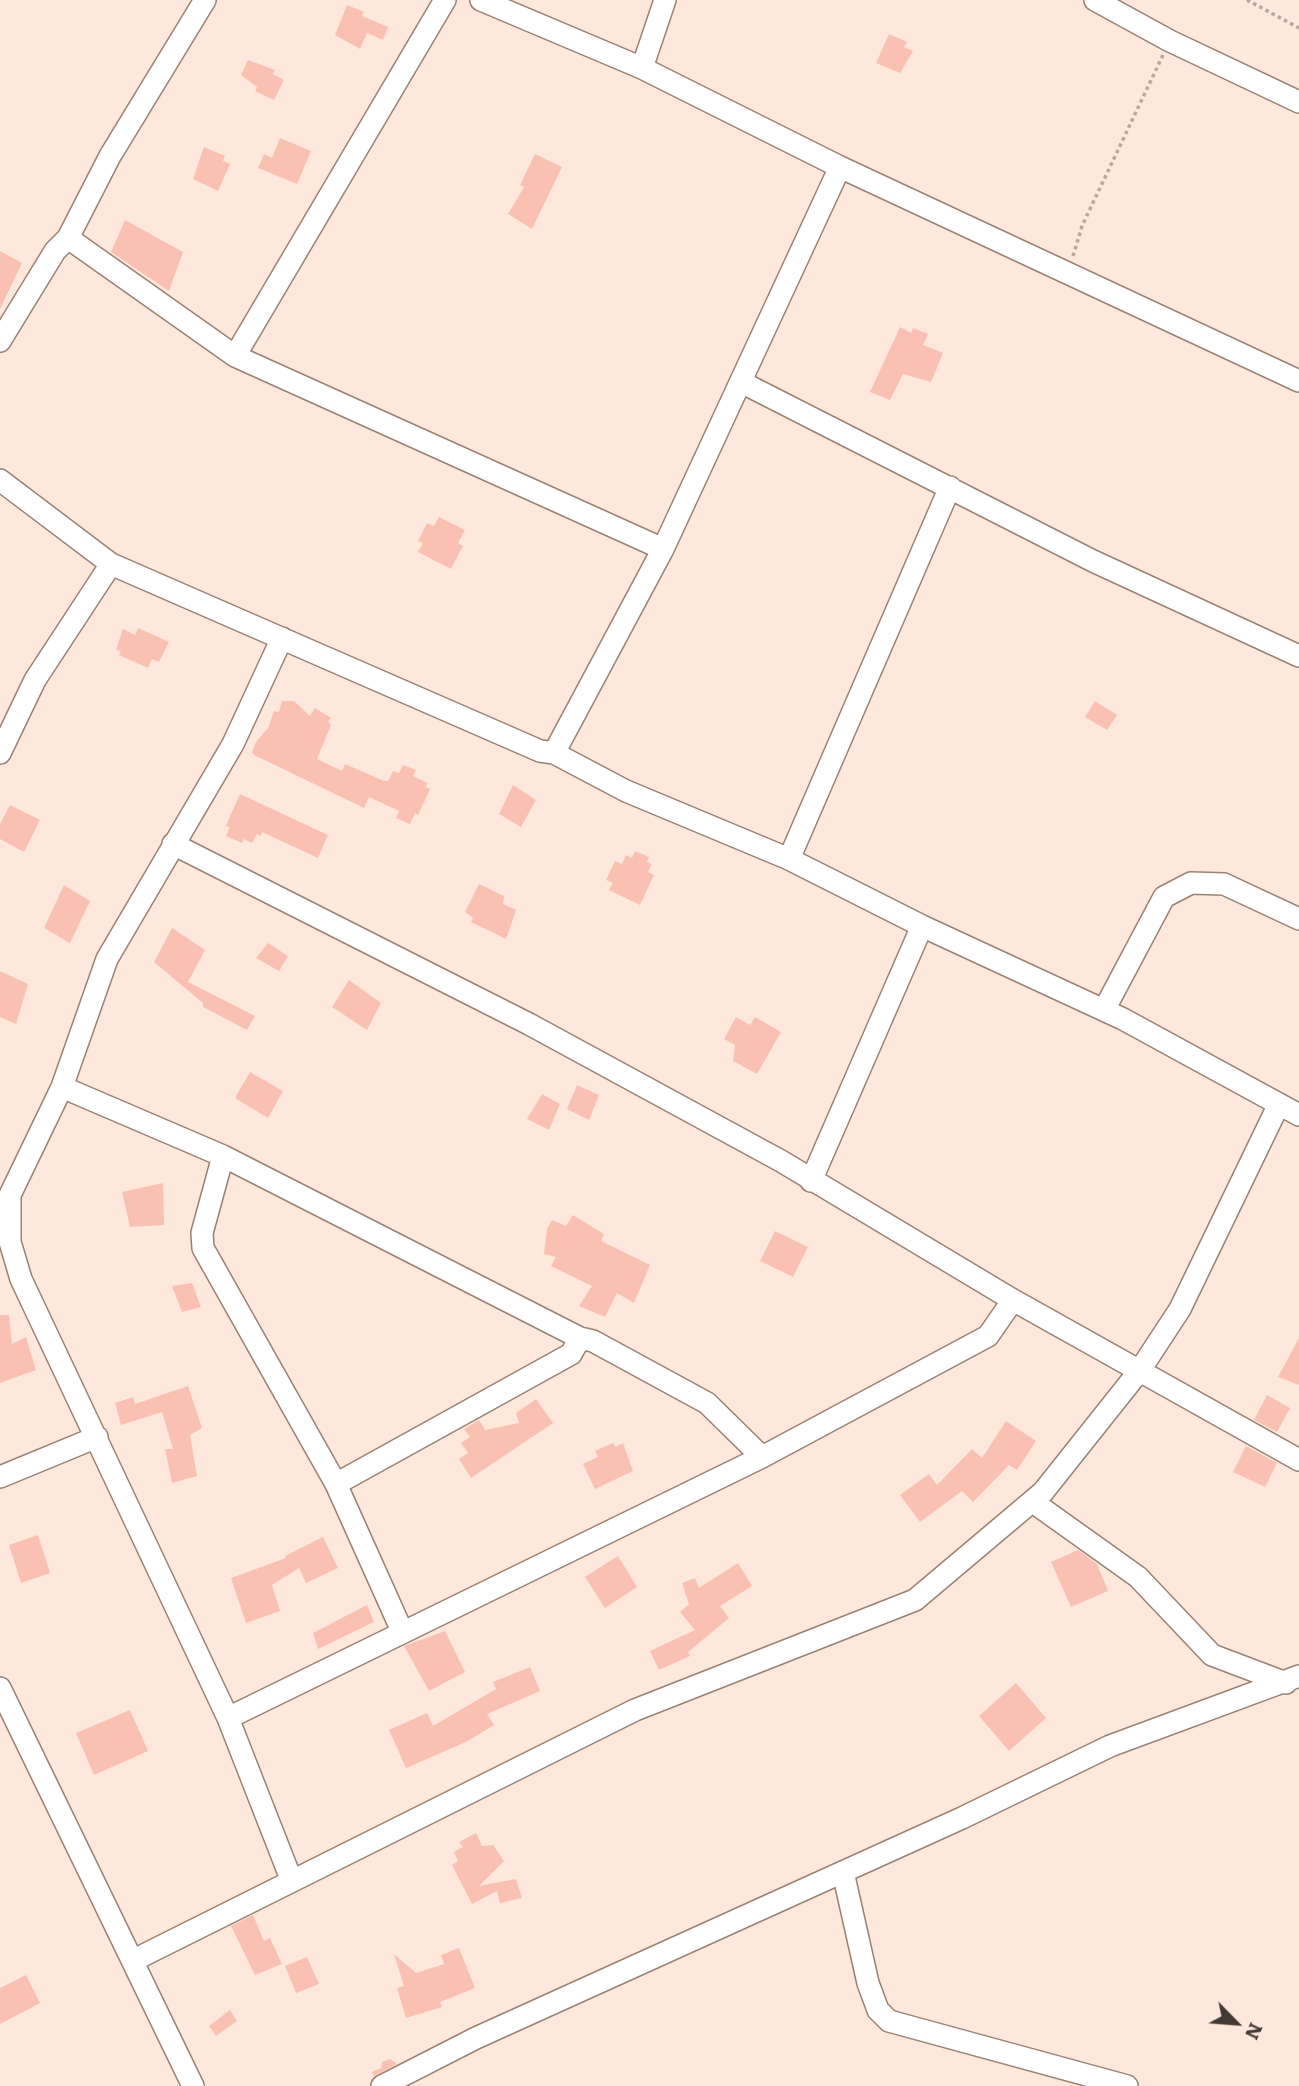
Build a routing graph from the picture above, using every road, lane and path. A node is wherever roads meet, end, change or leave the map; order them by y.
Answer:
1 (205, 0) edge
2 (445, 0) edge
3 (481, 0) edge
4 (665, 0) edge
5 (1096, 0) edge
6 (1247, 0) edge
7 (1299, 28) edge
8 (1170, 41) junction
9 (642, 68) junction
10 (1299, 102) edge
11 (840, 167) junction
12 (68, 239) junction
13 (1068, 274) junction
14 (0, 341) edge
15 (235, 356) junction
16 (1299, 381) edge
17 (743, 383) junction
18 (0, 480) edge
19 (950, 488) junction
20 (663, 549) junction
21 (111, 564) junction
22 (282, 638) junction
23 (1299, 656) edge
24 (554, 752) junction
25 (0, 753) edge
26 (173, 844) junction
27 (789, 859) junction
28 (1299, 919) edge
29 (922, 926) junction
30 (1104, 1010) junction
31 (62, 1087) junction
32 (1279, 1104) junction
33 (1299, 1115) edge
34 (223, 1156) junction
35 (811, 1181) junction
36 (5, 1194) edge
37 (1013, 1300) junction
38 (580, 1338) junction
39 (1140, 1370) junction
40 (97, 1437) junction
41 (762, 1457) junction
42 (1299, 1460) edge
43 (0, 1477) edge
44 (336, 1484) junction
45 (1033, 1502) junction
46 (402, 1631) junction
47 (1292, 1679) edge
48 (0, 1688) edge
49 (228, 1718) junction
50 (843, 1872) junction
51 (291, 1879) junction
52 (134, 1960) junction
53 (193, 2086) edge
54 (382, 2086) edge
55 (1128, 2086) edge

1 - 12 street
2 - 15 street
3 - 9 street
4 - 9 street
5 - 8 street
6 - 7 path
8 - 10 street
8 - 13 path
9 - 11 street
11 - 13 street
11 - 17 street
12 - 14 street
12 - 15 street
13 - 16 street
15 - 20 street
17 - 19 street
17 - 20 street
18 - 21 street
19 - 23 street
19 - 27 street
20 - 24 street
21 - 22 street
21 - 25 street
22 - 24 street
22 - 26 street
24 - 27 street
26 - 31 street
26 - 35 street
27 - 29 street
28 - 30 street
29 - 30 street
29 - 35 street
30 - 32 street
31 - 34 street
31 - 36 street
32 - 33 street
32 - 39 street
34 - 38 street
34 - 44 street
35 - 37 street
36 - 40 street
37 - 39 street
37 - 41 street
38 - 41 street
38 - 44 street
39 - 42 street
39 - 45 street
40 - 43 street
40 - 49 street
41 - 46 street
44 - 46 street
45 - 47 street
45 - 51 street
46 - 49 street
47 - 50 street
48 - 52 street
49 - 51 street
50 - 54 street
50 - 55 street
51 - 52 street
52 - 53 street

